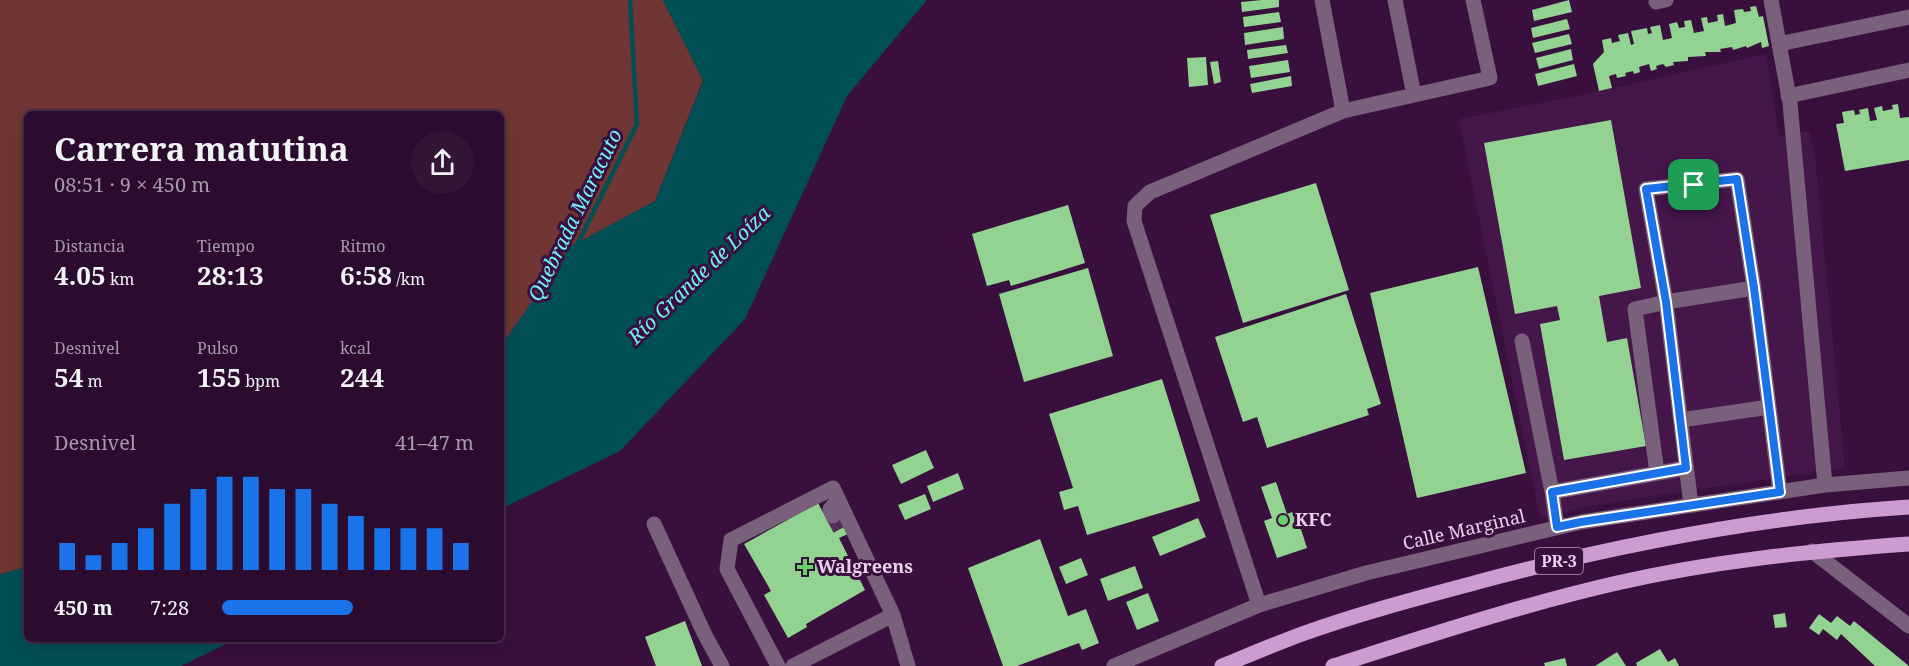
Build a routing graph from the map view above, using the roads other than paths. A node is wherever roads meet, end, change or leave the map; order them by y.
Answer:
1 (1322, 0) edge
2 (1395, 0) edge
3 (1473, 0) edge
4 (1771, 0) edge
5 (1909, 17) edge
6 (1779, 44) junction
7 (1909, 69) edge
8 (1414, 95) junction
9 (1788, 96) junction
10 (1343, 111) junction
11 (1754, 288) junction
12 (1666, 302) junction
13 (1522, 341) dead end
14 (1769, 407) junction
15 (1681, 420) junction
16 (1686, 468) junction
17 (1657, 473) junction
18 (1909, 477) edge
19 (1825, 485) junction
20 (1552, 492) junction
21 (1780, 492) junction
22 (838, 500) junction
23 (1691, 505) junction
24 (1909, 507) edge
25 (833, 516) dead end
26 (654, 524) dead end
27 (1557, 527) junction
28 (844, 536) tunnel mouth
29 (1909, 544) edge
30 (1812, 551) junction
31 (866, 558) junction
32 (1259, 605) junction
33 (892, 615) junction
34 (1909, 626) edge
35 (722, 666) edge
36 (778, 666) edge
37 (794, 666) edge
38 (908, 666) edge
39 (1114, 666) edge
40 (1222, 666) edge
41 (1333, 666) edge

1 - 10 street
2 - 8 street
3 - 8 street
4 - 6 street
5 - 6 street
6 - 9 street
7 - 9 street
8 - 10 street
9 - 19 street
10 - 32 street
11 - 12 street
11 - 12 street
11 - 14 street
12 - 15 street
12 - 17 street
13 - 20 street
14 - 15 street
14 - 21 street
15 - 16 street
16 - 17 street
16 - 23 street
17 - 20 street
18 - 19 street, Calle Marginal
19 - 21 street, Calle Marginal
20 - 27 street
21 - 23 street, Calle Marginal
22 - 25 street
22 - 31 street
22 - 36 street
23 - 27 street, Calle Marginal
24 - 40 main road, PR-3
26 - 35 street
27 - 32 street, Calle Marginal
28 - 31 street
29 - 30 main road, PR-3
30 - 34 street
30 - 41 main road, PR-3
31 - 33 street
32 - 39 street, Calle Marginal
33 - 37 street
33 - 38 street

